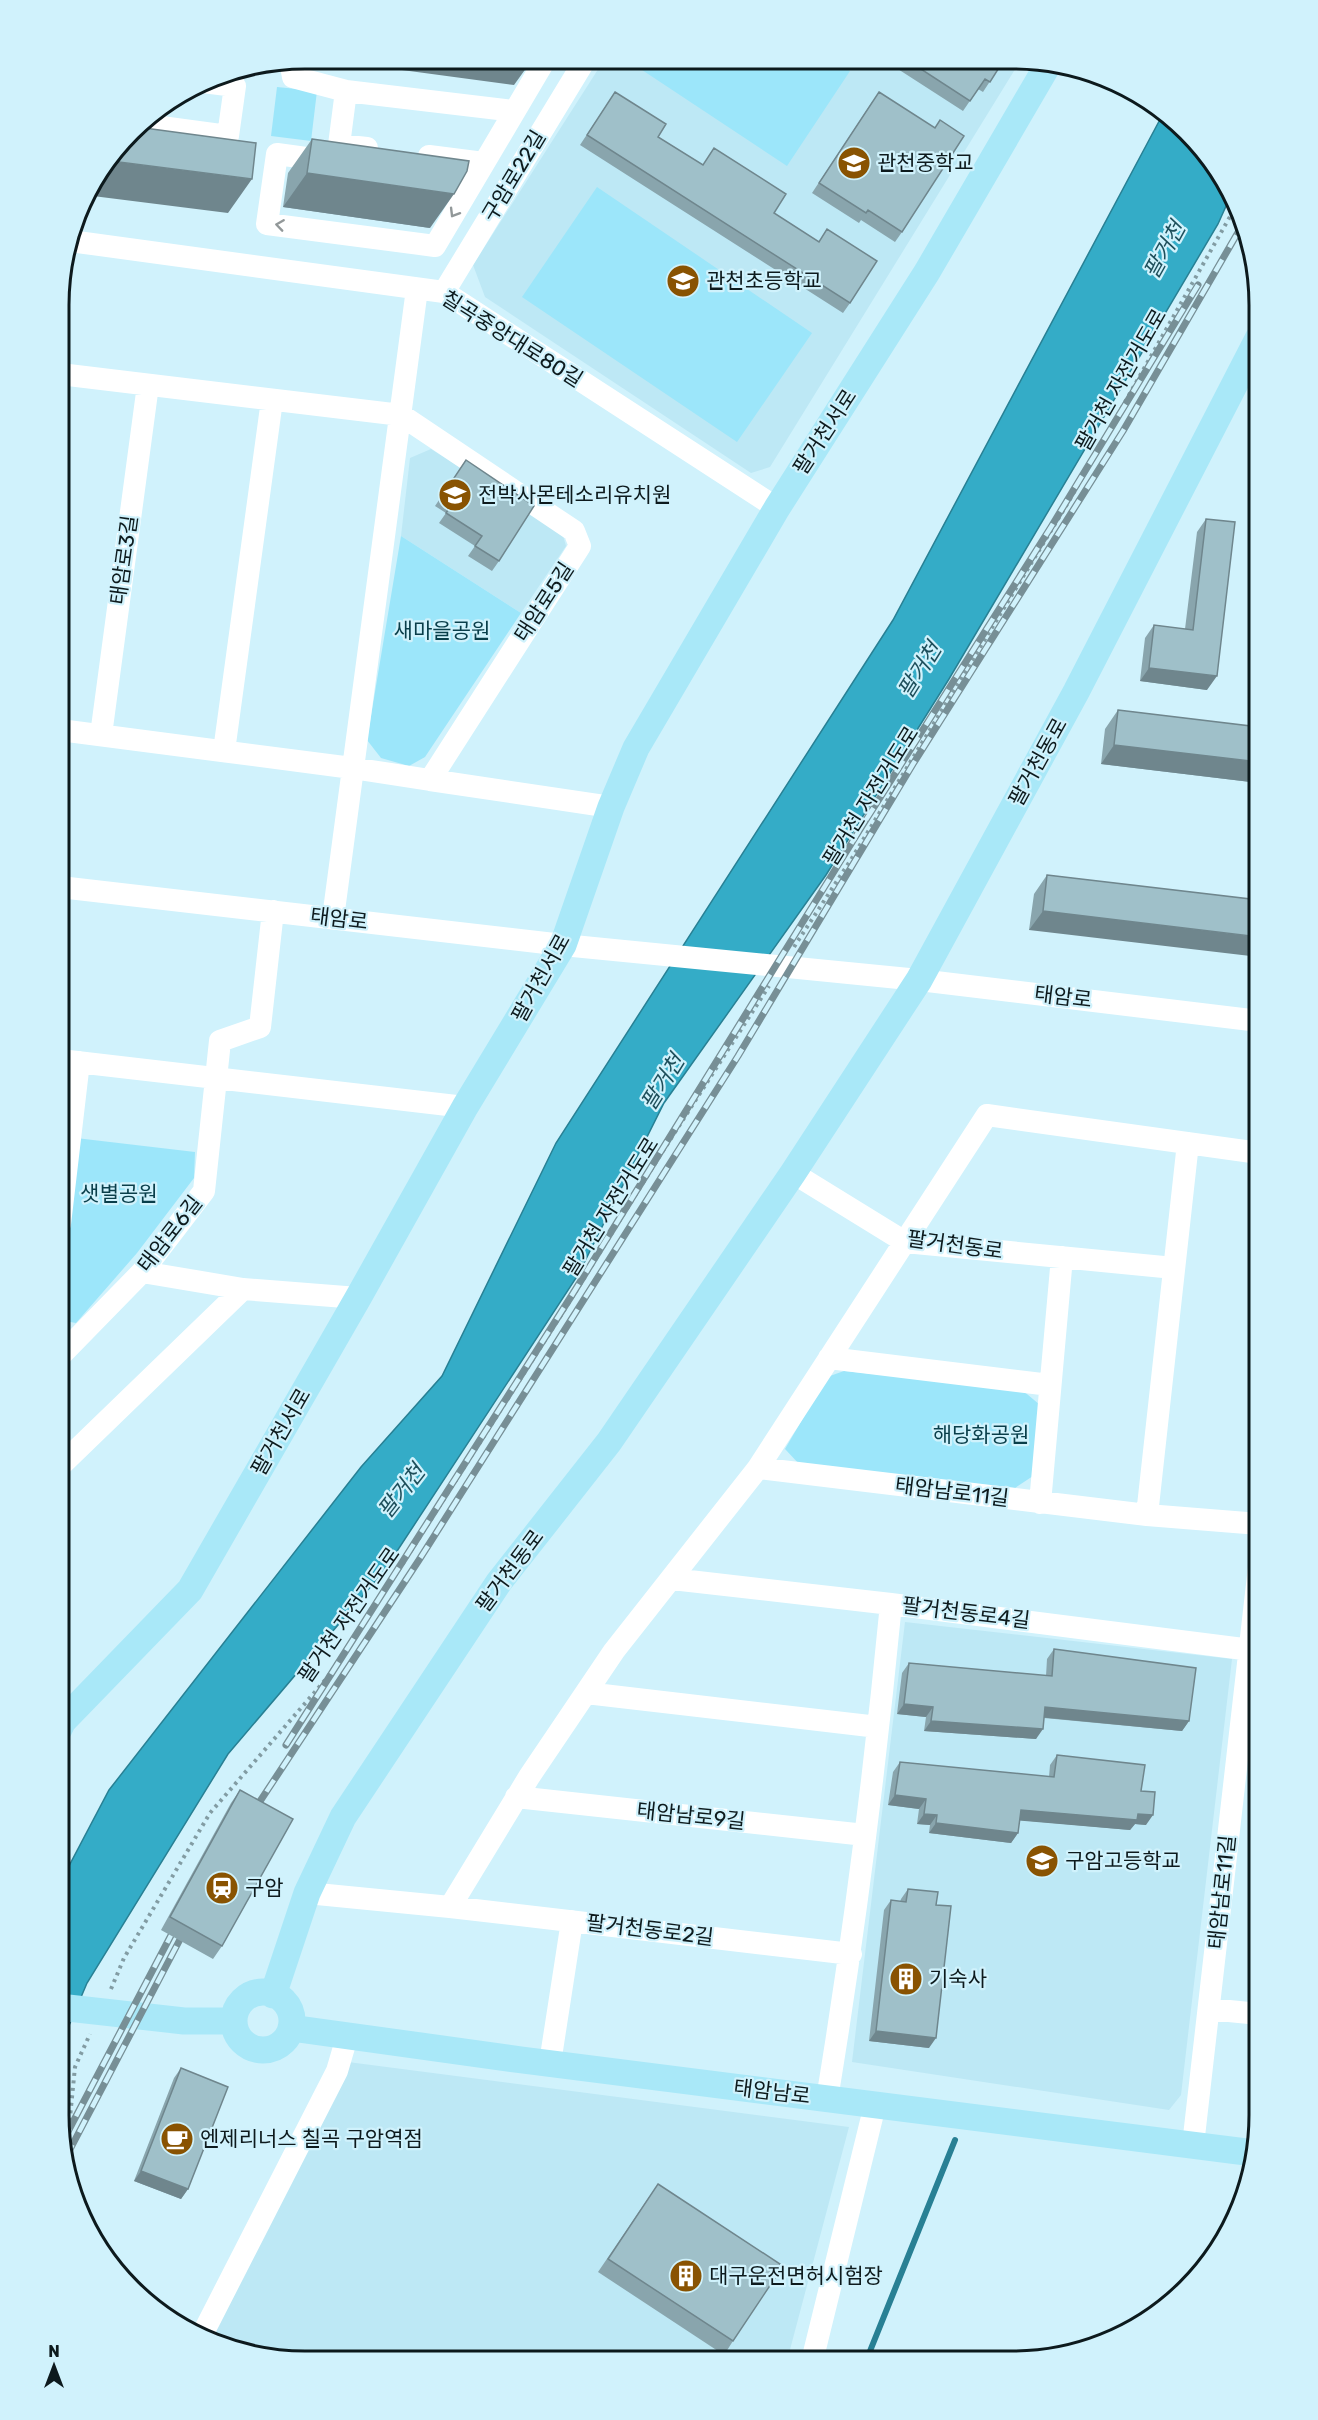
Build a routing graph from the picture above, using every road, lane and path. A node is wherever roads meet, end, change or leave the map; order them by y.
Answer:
1 (540, 69) edge
2 (580, 69) edge
3 (292, 70) edge
4 (1044, 71) edge
5 (222, 84) edge
6 (346, 92) junction
7 (514, 111) junction
8 (152, 126) edge
9 (339, 145) junction
10 (384, 150) edge
11 (406, 153) edge
12 (484, 163) junction
13 (1231, 215) edge
14 (78, 242) edge
15 (417, 289) junction
16 (444, 292) junction
17 (1249, 358) edge
18 (69, 375) edge
19 (148, 385) junction
20 (272, 400) junction
21 (401, 415) junction
22 (777, 508) junction
23 (69, 731) edge
24 (101, 735) junction
25 (224, 751) junction
26 (352, 768) junction
27 (430, 780) junction
28 (611, 807) junction
29 (69, 888) edge
30 (273, 911) junction
31 (333, 918) junction
32 (563, 945) junction
33 (794, 948) dead end
34 (775, 978) dead end
35 (919, 980) junction
36 (1249, 1020) edge
37 (69, 1061) edge
38 (216, 1079) junction
39 (465, 1107) junction
40 (1188, 1143) junction
41 (1249, 1152) edge
42 (793, 1173) junction
43 (905, 1242) junction
44 (1062, 1257) junction
45 (1174, 1268) junction
46 (142, 1272) junction
47 (243, 1289) junction
48 (358, 1298) junction
49 (69, 1347) edge
50 (829, 1358) junction
51 (1050, 1385) junction
52 (69, 1457) edge
53 (758, 1468) junction
54 (1040, 1503) junction
55 (1147, 1515) junction
56 (1249, 1523) edge
57 (672, 1579) junction
58 (891, 1604) junction
59 (1249, 1649) edge
60 (1249, 1690) edge
61 (586, 1693) junction
62 (69, 1715) edge
63 (878, 1726) junction
64 (516, 1797) junction
65 (865, 1835) junction
66 (307, 1893) junction
67 (450, 1907) junction
68 (572, 1921) junction
69 (851, 1954) junction
70 (273, 1995) junction
71 (106, 1998) dead end
72 (69, 2008) edge
73 (1209, 2008) junction
74 (1249, 2013) edge
75 (233, 2021) junction
76 (93, 2027) dead end
77 (291, 2028) junction
78 (347, 2037) junction
79 (550, 2063) junction
80 (827, 2099) junction
81 (874, 2105) junction
82 (70, 2123) edge
83 (1193, 2145) junction
84 (1246, 2152) edge
85 (205, 2329) edge
86 (814, 2351) edge

1 - 7 street
2 - 16 street, 구암로22길
3 - 6 street
4 - 22 main road, 팔거천서로
5 - 8 street
6 - 7 street
6 - 9 street
7 - 12 street
9 - 10 street
12 -> 9 street
11 - 12 street
13 - 33 path, 팔거천 자전거도로
14 - 15 street, 칠곡중앙대로80길
15 - 16 street, 칠곡중앙대로80길
15 - 21 street
16 - 22 street, 칠곡중앙대로80길
17 - 35 main road, 팔거천동로
18 - 19 street
19 - 20 street, 태암로5길
19 - 24 street, 태암로3길
20 - 21 street, 태암로5길
20 - 25 street
21 - 26 street
21 - 27 street, 태암로5길
22 - 28 main road, 팔거천서로
23 - 24 street
24 - 25 street
25 - 26 street
26 - 27 street
26 - 31 street
27 - 28 street
28 - 32 main road, 팔거천서로
29 - 30 street, 태암로
30 - 31 street, 태암로
30 - 38 street, 태암로6길
31 - 32 street, 태암로
32 - 35 street, 태암로
32 - 39 main road, 팔거천서로
34 - 71 path, 팔거천 자전거도로
35 - 36 street, 태암로
35 - 42 main road, 팔거천동로
37 - 38 street
38 - 39 street
38 - 46 street, 태암로6길
39 - 48 main road, 팔거천서로
40 - 41 street
40 - 43 street
40 - 45 street
42 - 43 street, 팔거천동로
42 - 66 main road, 팔거천동로
43 - 44 street, 팔거천동로
43 - 50 street
44 - 45 street, 팔거천동로
44 - 51 street
45 - 55 street
46 - 47 street
46 - 49 street, 태암로6길
47 - 48 street
47 - 52 street
48 - 62 main road, 팔거천서로
50 - 51 street
50 - 53 street
51 - 54 street
53 - 54 street, 태암남로11길
53 - 57 street
54 - 55 street, 태암남로11길
55 - 56 street, 태암남로11길
57 - 58 street, 팔거천동로4길
57 - 61 street
58 - 59 street, 팔거천동로4길
58 - 63 street
60 - 73 street, 태암남로11길
61 - 63 street
61 - 64 street
63 - 65 street
64 - 65 street, 태암남로9길
64 - 67 street
65 - 69 street
66 - 67 street, 팔거천동로2길
66 - 70 main road, 팔거천동로
67 - 68 street, 팔거천동로2길
68 - 69 street, 팔거천동로2길
68 - 79 street
69 - 80 street
70 - 75 main road
70 - 77 main road
72 - 75 main road
73 - 74 street
73 - 83 street, 태암남로11길
75 - 77 main road
76 - 82 path
77 - 78 main road, 태암남로
78 - 79 main road, 태암남로
78 - 85 street
79 - 80 main road, 태암남로
80 - 81 main road, 태암남로
81 - 83 main road, 태암남로
81 - 86 street
83 - 84 main road, 태암남로

